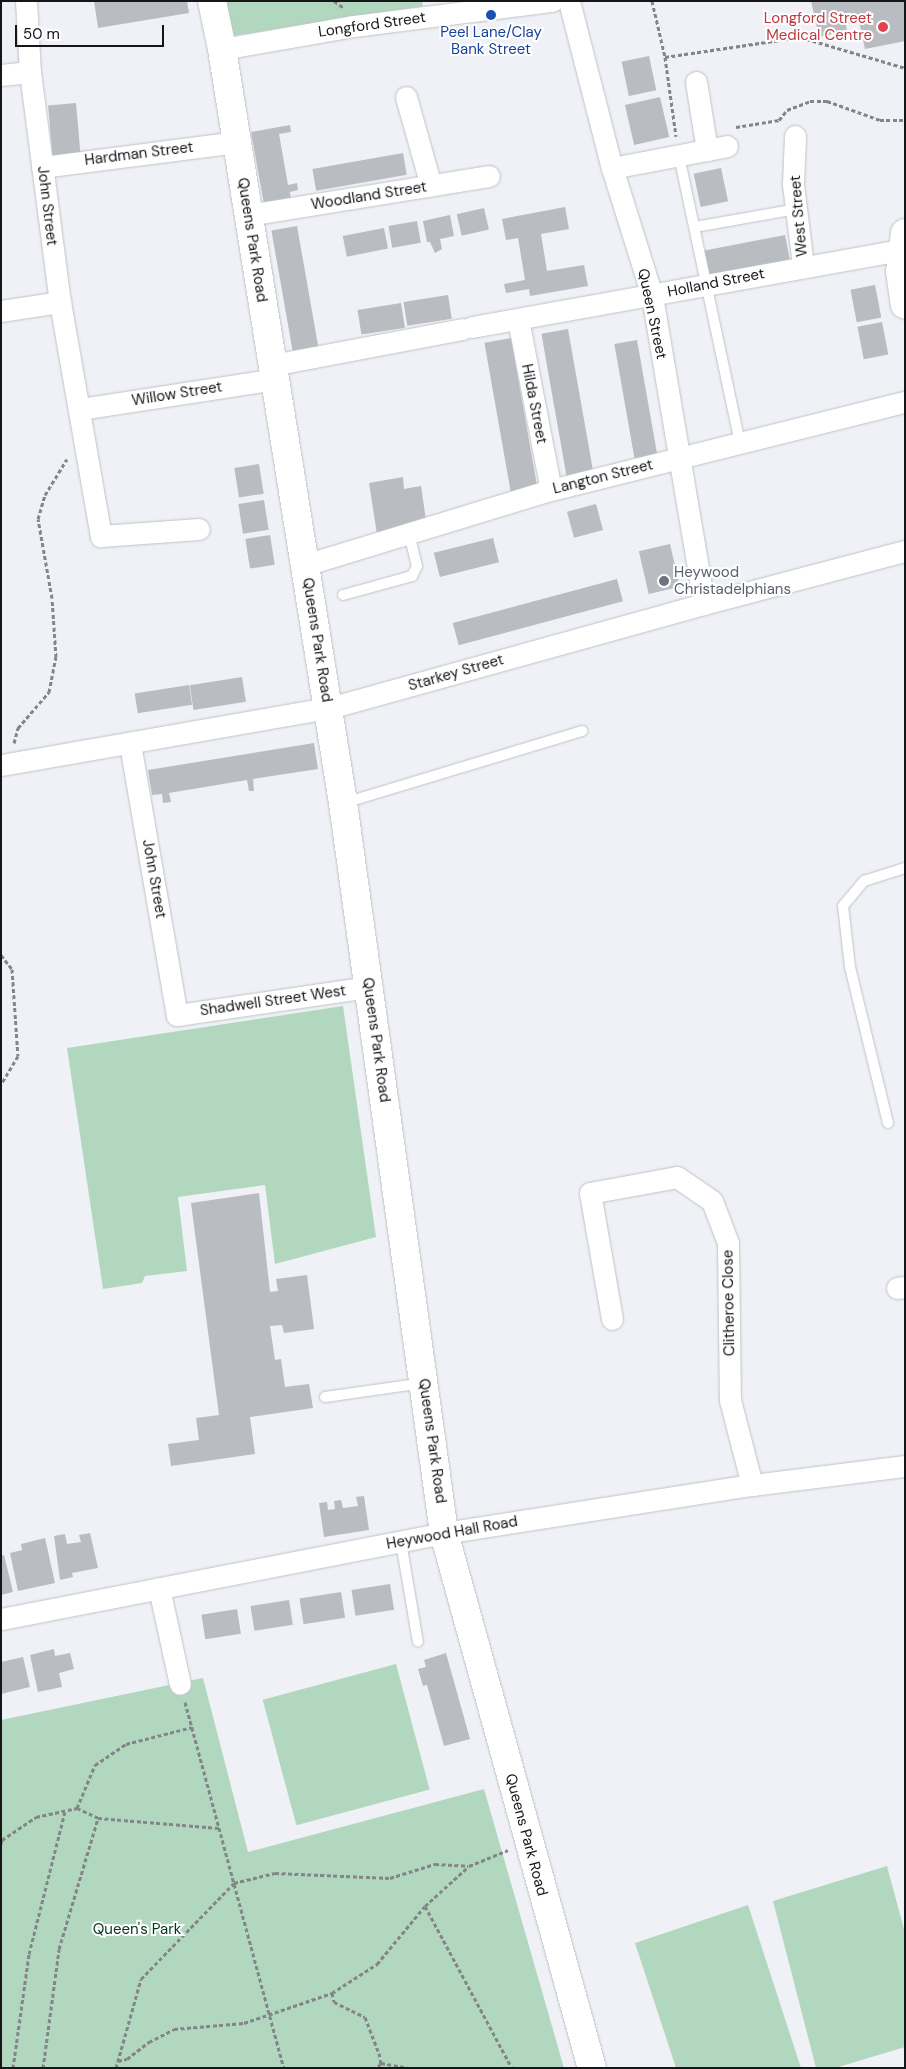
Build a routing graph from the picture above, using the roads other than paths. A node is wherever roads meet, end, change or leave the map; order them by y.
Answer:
1 (26, 1) edge
2 (212, 1) edge
3 (552, 1) edge
4 (569, 1) edge
5 (222, 49) junction
6 (30, 72) junction
7 (1, 75) edge
8 (696, 82) dead end
9 (406, 96) dead end
10 (795, 136) dead end
11 (236, 142) junction
12 (679, 156) junction
13 (42, 167) junction
14 (612, 168) junction
15 (489, 176) dead end
16 (431, 186) junction
17 (796, 209) junction
18 (248, 215) junction
19 (695, 227) junction
20 (904, 244) edge
21 (804, 265) junction
22 (709, 284) junction
23 (652, 296) junction
24 (60, 302) junction
25 (905, 304) edge
26 (1, 311) edge
27 (518, 319) junction
28 (274, 372) junction
29 (905, 402) edge
30 (80, 409) junction
31 (740, 442) junction
32 (679, 458) junction
33 (551, 490) junction
34 (199, 529) dead end
35 (408, 534) junction
36 (905, 552) edge
37 (305, 565) junction
38 (343, 595) dead end
39 (704, 604) junction
40 (328, 708) junction
41 (582, 731) dead end
42 (130, 744) junction
43 (5, 764) edge
44 (344, 803) junction
45 (905, 868) edge
46 (369, 987) junction
47 (177, 1015) joint
48 (888, 1124) dead end
49 (612, 1319) dead end
50 (424, 1383) junction
51 (325, 1397) dead end
52 (905, 1466) edge
53 (752, 1485) junction
54 (444, 1533) junction
55 (401, 1542) junction
56 (159, 1588) junction
57 (1, 1619) edge
58 (418, 1642) dead end
59 (180, 1684) road end
60 (592, 2068) edge

1 - 6 street, John Street
2 - 5 street, Queens Park Road
3 - 5 street, Longford Street
4 - 14 street, Queen Street
5 - 11 street, Queens Park Road
6 - 7 street
6 - 13 street, John Street
8 - 12 street
9 - 16 street
10 - 17 street, West Street
11 - 13 street, Hardman Street
11 - 18 street, Queens Park Road
12 - 14 street
12 - 19 lane
13 - 24 street, John Street
14 - 23 street, Queen Street
15 - 16 street, Woodland Street
16 - 18 street, Woodland Street
17 - 19 lane
17 - 21 street, West Street
18 - 28 street, Queens Park Road
19 - 22 lane
20 - 21 street, Holland Street
20 - 25 street
21 - 22 street, Holland Street
22 - 23 street, Holland Street
22 - 31 lane
23 - 27 street, Holland Street
23 - 32 street, Queen Street
24 - 26 street
24 - 30 street, John Street
27 - 28 street, Holland Street
27 - 33 street, Hilda Street
28 - 30 street, Willow Street
28 - 37 street, Queens Park Road
29 - 31 street, Langton Street
30 - 34 street, John Street
31 - 32 street, Langton Street
32 - 33 street, Langton Street
32 - 39 street, Queen Street
33 - 35 street, Langton Street
35 - 37 street, Langton Street
35 - 38 lane
36 - 39 street, Starkey Street
37 - 40 street, Queens Park Road
39 - 40 street, Starkey Street
40 - 42 street, Starkey Street
40 - 44 street, Queens Park Road
41 - 44 lane
42 - 43 street, Starkey Street
42 - 47 street, John Street
44 - 46 street, Queens Park Road
45 - 48 lane
46 - 47 street, Shadwell Street West
46 - 50 street, Queens Park Road
49 - 53 street, Clitheroe Close
50 - 51 lane
50 - 54 street, Queens Park Road
52 - 53 street, Heywood Hall Road
53 - 54 street, Heywood Hall Road
54 - 55 street, Heywood Hall Road
54 - 60 street, Queens Park Road
55 - 56 street, Heywood Hall Road
55 - 58 lane
56 - 57 street, Heywood Hall Road
56 - 59 street

